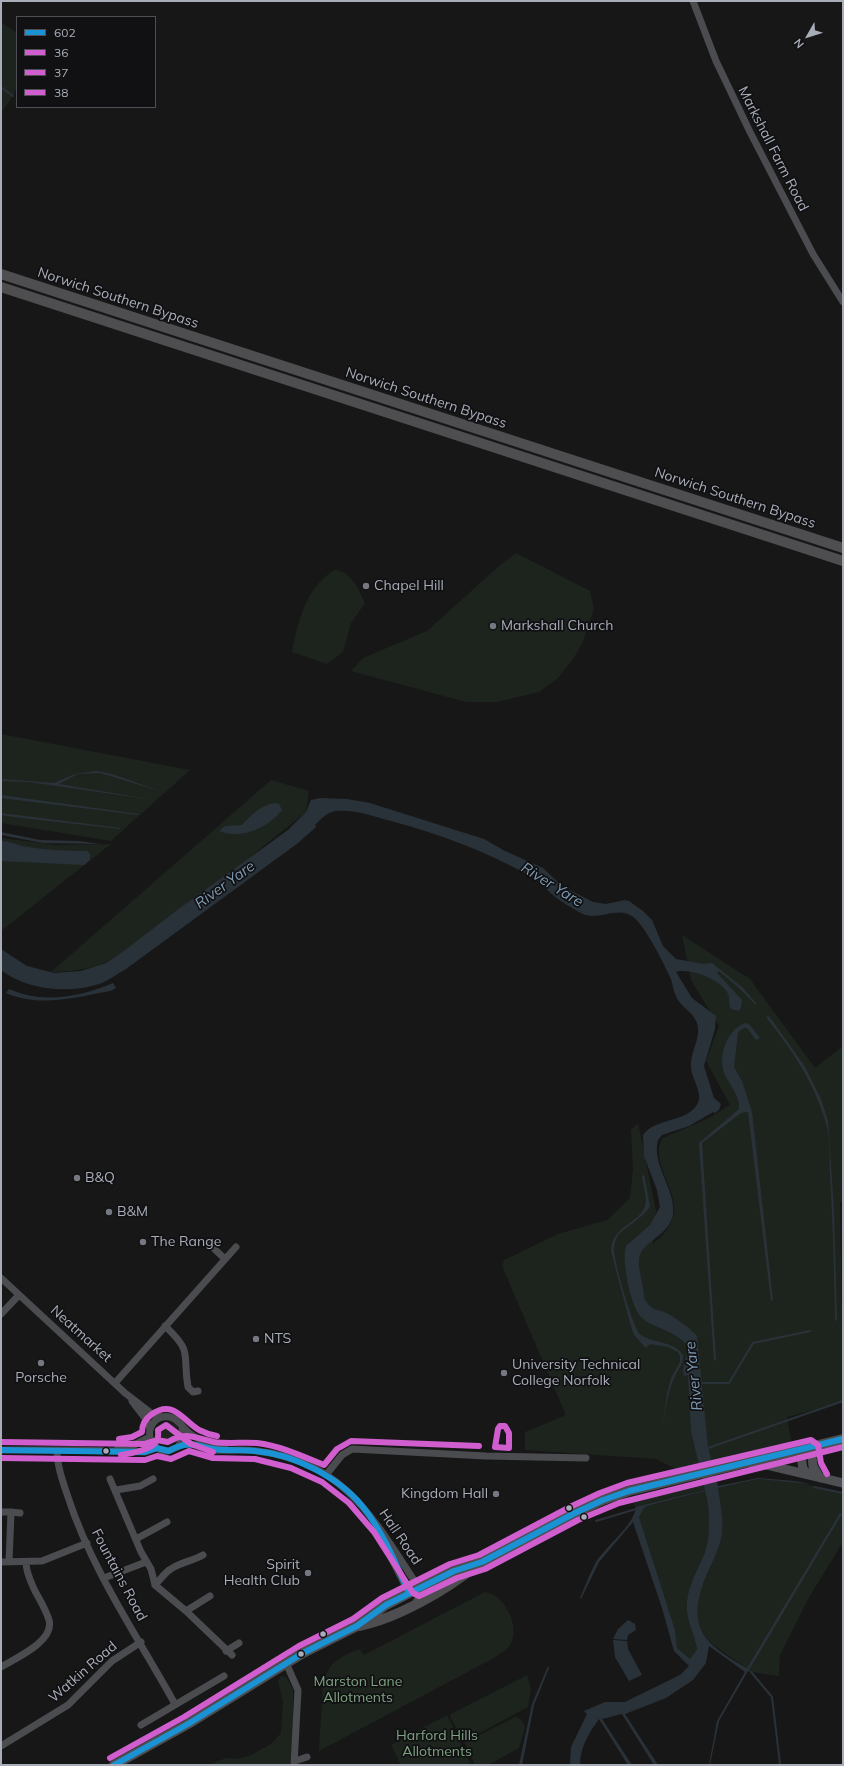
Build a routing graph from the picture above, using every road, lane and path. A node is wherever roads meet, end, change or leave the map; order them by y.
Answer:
1 (693, 1) edge
2 (1, 274) edge
3 (1, 287) edge
4 (843, 302) edge
5 (843, 548) edge
6 (843, 561) edge
7 (208, 1243) dead end
8 (236, 1247) dead end
9 (225, 1259) junction
10 (1, 1278) edge
11 (19, 1295) junction
12 (1, 1314) edge
13 (165, 1326) junction
14 (115, 1383) junction
15 (198, 1391) dead end
16 (126, 1393) junction
17 (162, 1417) junction
18 (182, 1426) junction
19 (150, 1429) junction
20 (150, 1437) junction
21 (843, 1439) edge
22 (179, 1446) junction
23 (157, 1448) junction
24 (811, 1448) junction
25 (226, 1449) junction
26 (1, 1450) edge
27 (58, 1450) junction
28 (102, 1450) junction
29 (800, 1450) junction
30 (586, 1458) dead end
31 (748, 1463) junction
32 (326, 1475) junction
33 (815, 1477) junction
34 (110, 1479) dead end
35 (153, 1479) dead end
36 (843, 1483) edge
37 (116, 1490) junction
38 (363, 1507) junction
39 (1, 1512) edge
40 (11, 1512) junction
41 (20, 1513) dead end
42 (167, 1522) dead end
43 (136, 1539) junction
44 (87, 1543) junction
45 (203, 1555) dead end
46 (1, 1562) edge
47 (9, 1562) junction
48 (26, 1562) junction
49 (146, 1562) junction
50 (482, 1562) junction
51 (104, 1578) junction
52 (155, 1585) junction
53 (409, 1593) junction
54 (210, 1596) dead end
55 (418, 1596) junction
56 (186, 1611) junction
57 (357, 1626) junction
58 (141, 1642) junction
59 (239, 1643) dead end
60 (226, 1651) junction
61 (232, 1656) dead end
62 (286, 1663) junction
63 (2, 1665) edge
64 (224, 1676) dead end
65 (176, 1704) junction
66 (141, 1725) dead end
67 (1, 1746) edge
68 (307, 1757) dead end
69 (295, 1763) edge
70 (114, 1765) edge

1 - 4 street, Markshall Farm Road
2 - 5 highway, Norwich Southern Bypass
3 - 6 highway, Norwich Southern Bypass
7 - 9 street
8 - 9 street
9 - 13 street
10 - 11 street, Neatmarket
11 - 12 street
11 - 14 street, Neatmarket
13 - 14 street
13 - 15 street
14 - 16 street, Neatmarket
16 - 17 street, Neatmarket
16 - 19 street, Neatmarket
17 - 18 street, Hall Road
17 - 19 street
18 - 22 street
18 - 25 street, Hall Road
19 - 20 street
20 - 23 street
20 - 28 street, Hall Road
21 - 24 highway
22 - 23 street, Hall Road
22 - 25 street, Hall Road
23 - 28 street, Hall Road
24 - 29 highway
24 - 33 main road
25 - 32 street, Hall Road
26 - 27 street, Hall Road
27 - 28 street, Hall Road
27 - 44 street, Fountains Road
29 - 31 highway
29 - 33 main road
30 - 32 street
31 - 33 main road
31 - 50 highway
32 - 38 street, Hall Road
33 - 36 main road
34 - 37 street
35 - 37 street
37 - 43 street
38 - 53 street, Hall Road
38 - 55 street, Hall Road
39 - 40 street
40 - 41 street
40 - 47 street
42 - 43 street
43 - 49 street
44 - 48 street
44 - 51 street, Fountains Road
45 - 52 street
46 - 47 street
47 - 48 street
48 - 63 street
49 - 51 street
49 - 52 street
50 - 55 highway
50 - 55 highway
51 - 58 street, Fountains Road
52 - 56 street
53 - 55 highway
53 - 57 highway
54 - 56 street
55 - 57 highway
56 - 60 street
57 - 62 highway
58 - 65 street, Fountains Road
58 - 67 street, Watkin Road
59 - 60 street
60 - 61 street
62 - 69 street
62 - 70 highway
64 - 65 street
65 - 66 street
68 - 69 street

